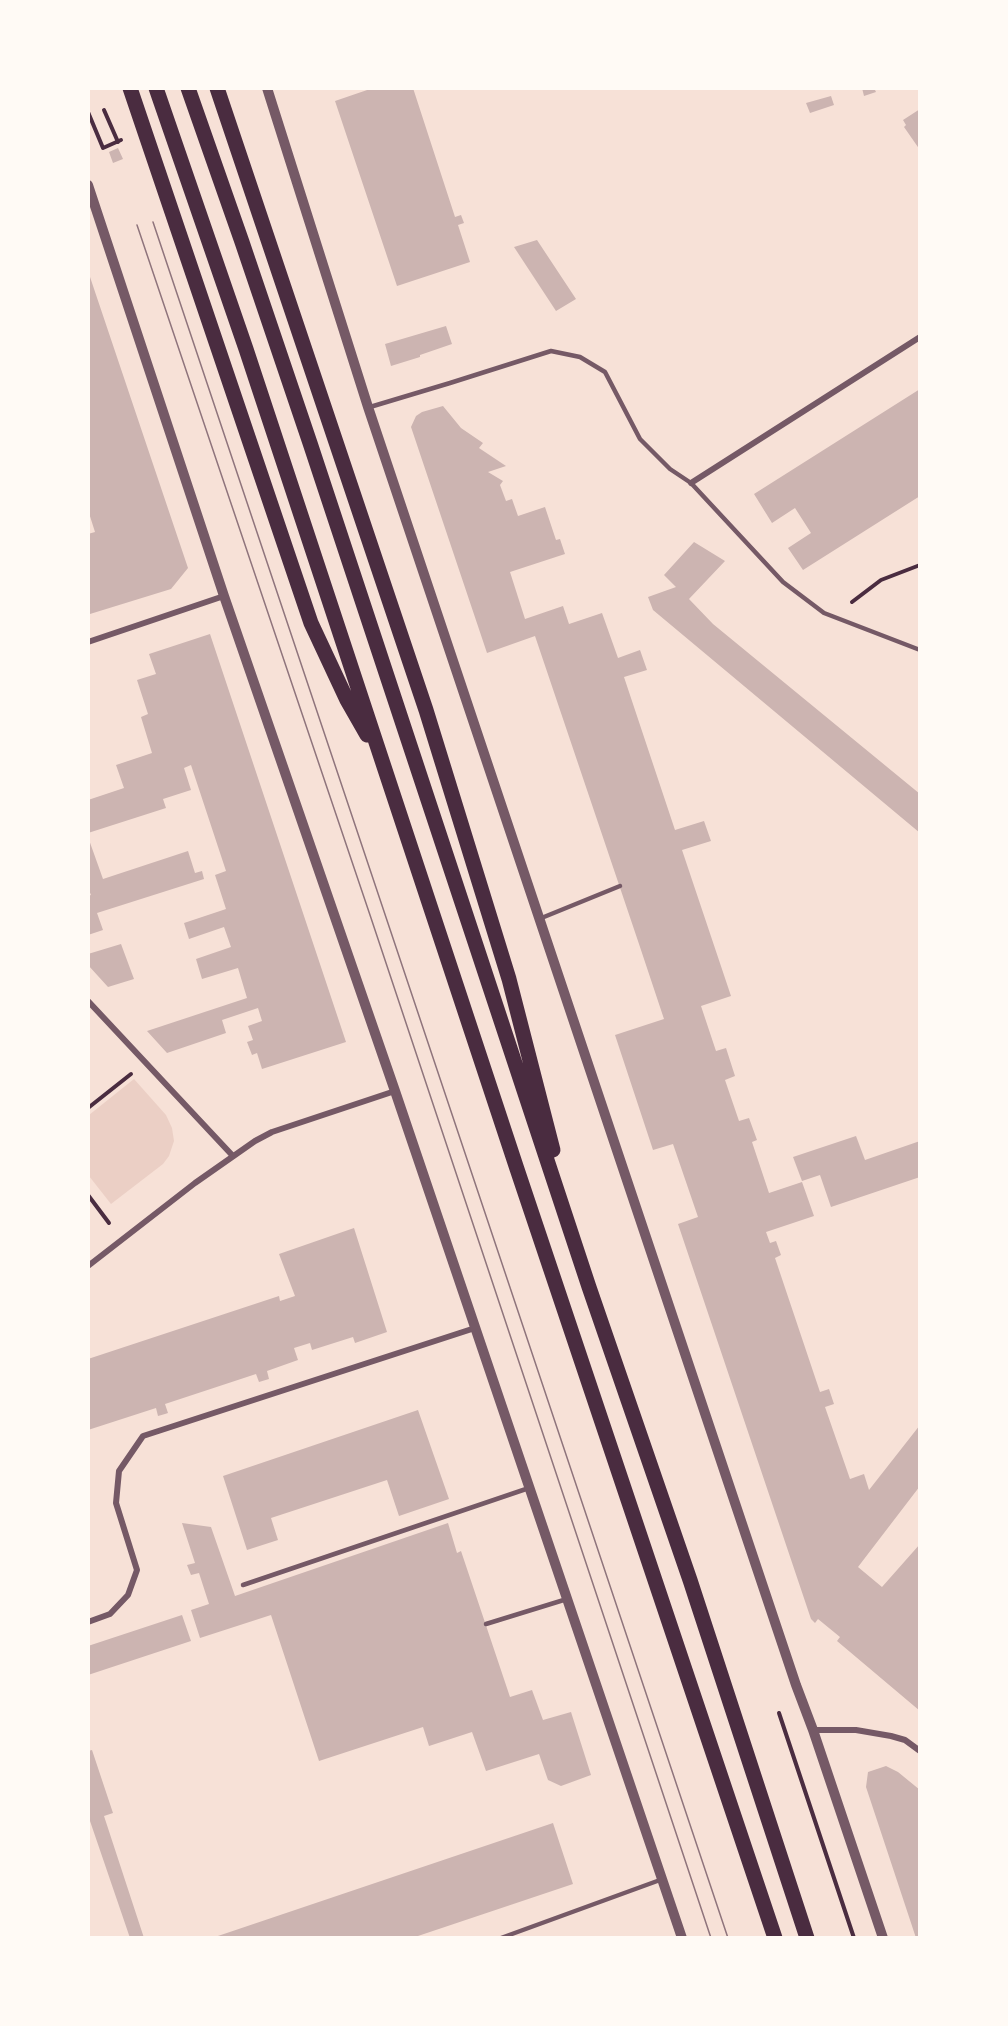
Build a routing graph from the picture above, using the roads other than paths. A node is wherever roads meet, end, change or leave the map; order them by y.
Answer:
1 (130, 88) edge
2 (156, 88) edge
3 (188, 88) edge
4 (217, 88) edge
5 (267, 88) edge
6 (88, 185) edge
7 (920, 337) edge
8 (368, 407) junction
9 (691, 483) junction
10 (224, 596) junction
11 (88, 642) edge
12 (920, 650) edge
13 (384, 766) junction
14 (620, 886) dead end
15 (539, 919) junction
16 (88, 1001) edge
17 (395, 1091) junction
18 (232, 1155) junction
19 (88, 1266) edge
20 (589, 1287) junction
21 (475, 1328) junction
22 (529, 1488) junction
23 (243, 1585) dead end
24 (567, 1599) junction
25 (88, 1622) edge
26 (486, 1624) dead end
27 (813, 1730) junction
28 (920, 1751) edge
29 (663, 1879) junction
30 (501, 1938) edge
31 (682, 1938) edge
32 (775, 1938) edge
33 (807, 1938) edge
34 (883, 1938) edge

1 - 13 main road
2 - 13 main road
3 - 20 main road
4 - 20 main road
5 - 8 street
6 - 10 street
7 - 9 street
8 - 9 lane
8 - 15 street
9 - 12 lane
10 - 11 street
10 - 17 street
13 - 32 main road
14 - 15 lane
15 - 27 street
16 - 18 street
17 - 18 street
17 - 21 street
18 - 19 street
20 - 33 main road
21 - 22 street
21 - 25 street
22 - 23 lane
22 - 24 street
24 - 26 lane
24 - 29 street
27 - 28 street
27 - 34 street
29 - 30 lane
29 - 31 street

